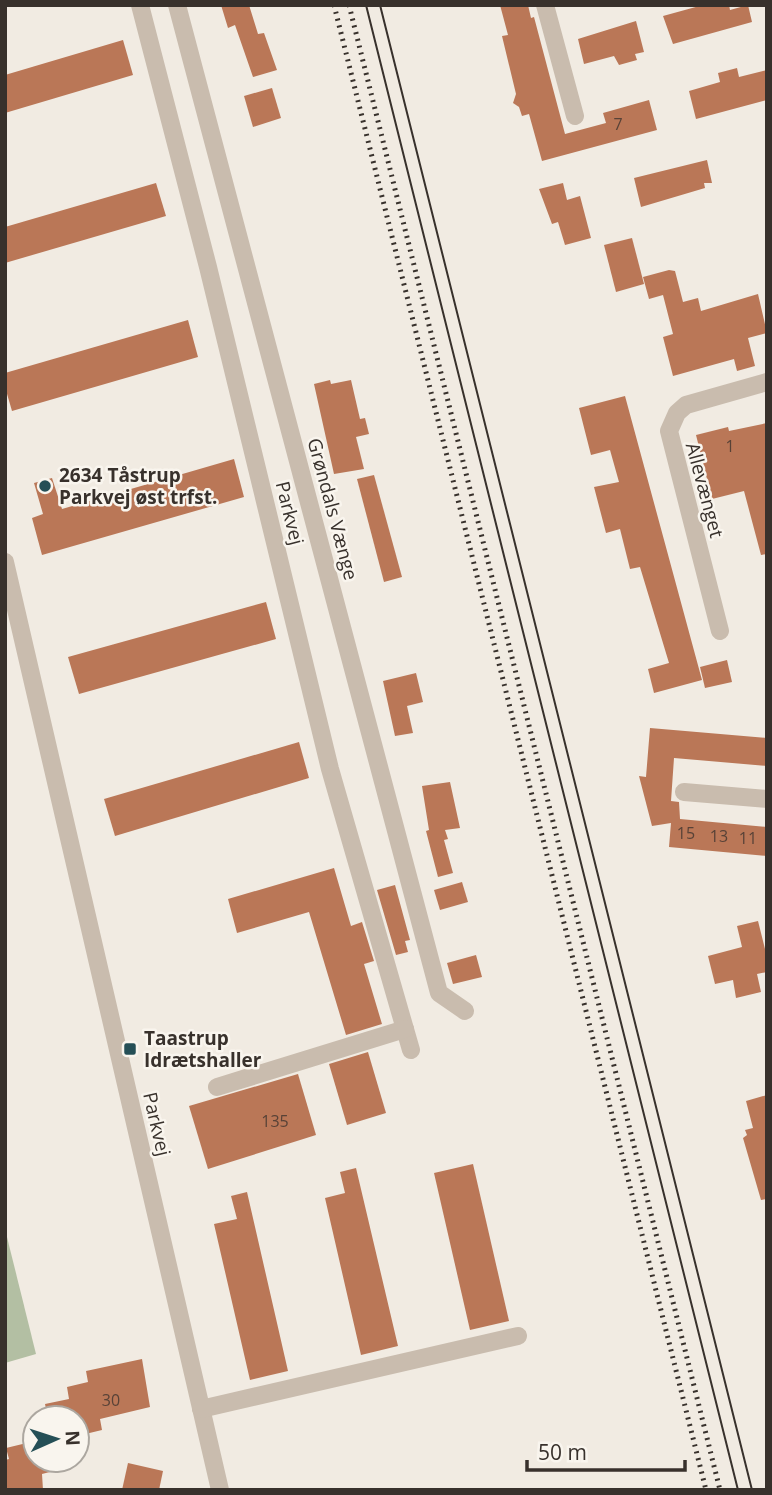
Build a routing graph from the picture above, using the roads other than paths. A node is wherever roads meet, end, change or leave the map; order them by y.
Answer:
1 (140, 5) edge
2 (177, 5) edge
3 (545, 5) edge
4 (575, 116) dead end
5 (767, 382) edge
6 (5, 562) edge
7 (720, 631) dead end
8 (684, 792) dead end
9 (767, 799) edge
10 (465, 1011) dead end
11 (405, 1029) junction
12 (411, 1049) dead end
13 (217, 1087) dead end
14 (518, 1336) dead end
15 (201, 1409) junction
16 (220, 1490) edge

1 - 11 street, Parkvej
2 - 10 street, Grøndals Vænge
3 - 4 street
5 - 7 street, Allevænget
6 - 15 street, Parkvej
8 - 9 street
11 - 12 street, Parkvej
11 - 13 street
14 - 15 street
15 - 16 street, Parkvej

